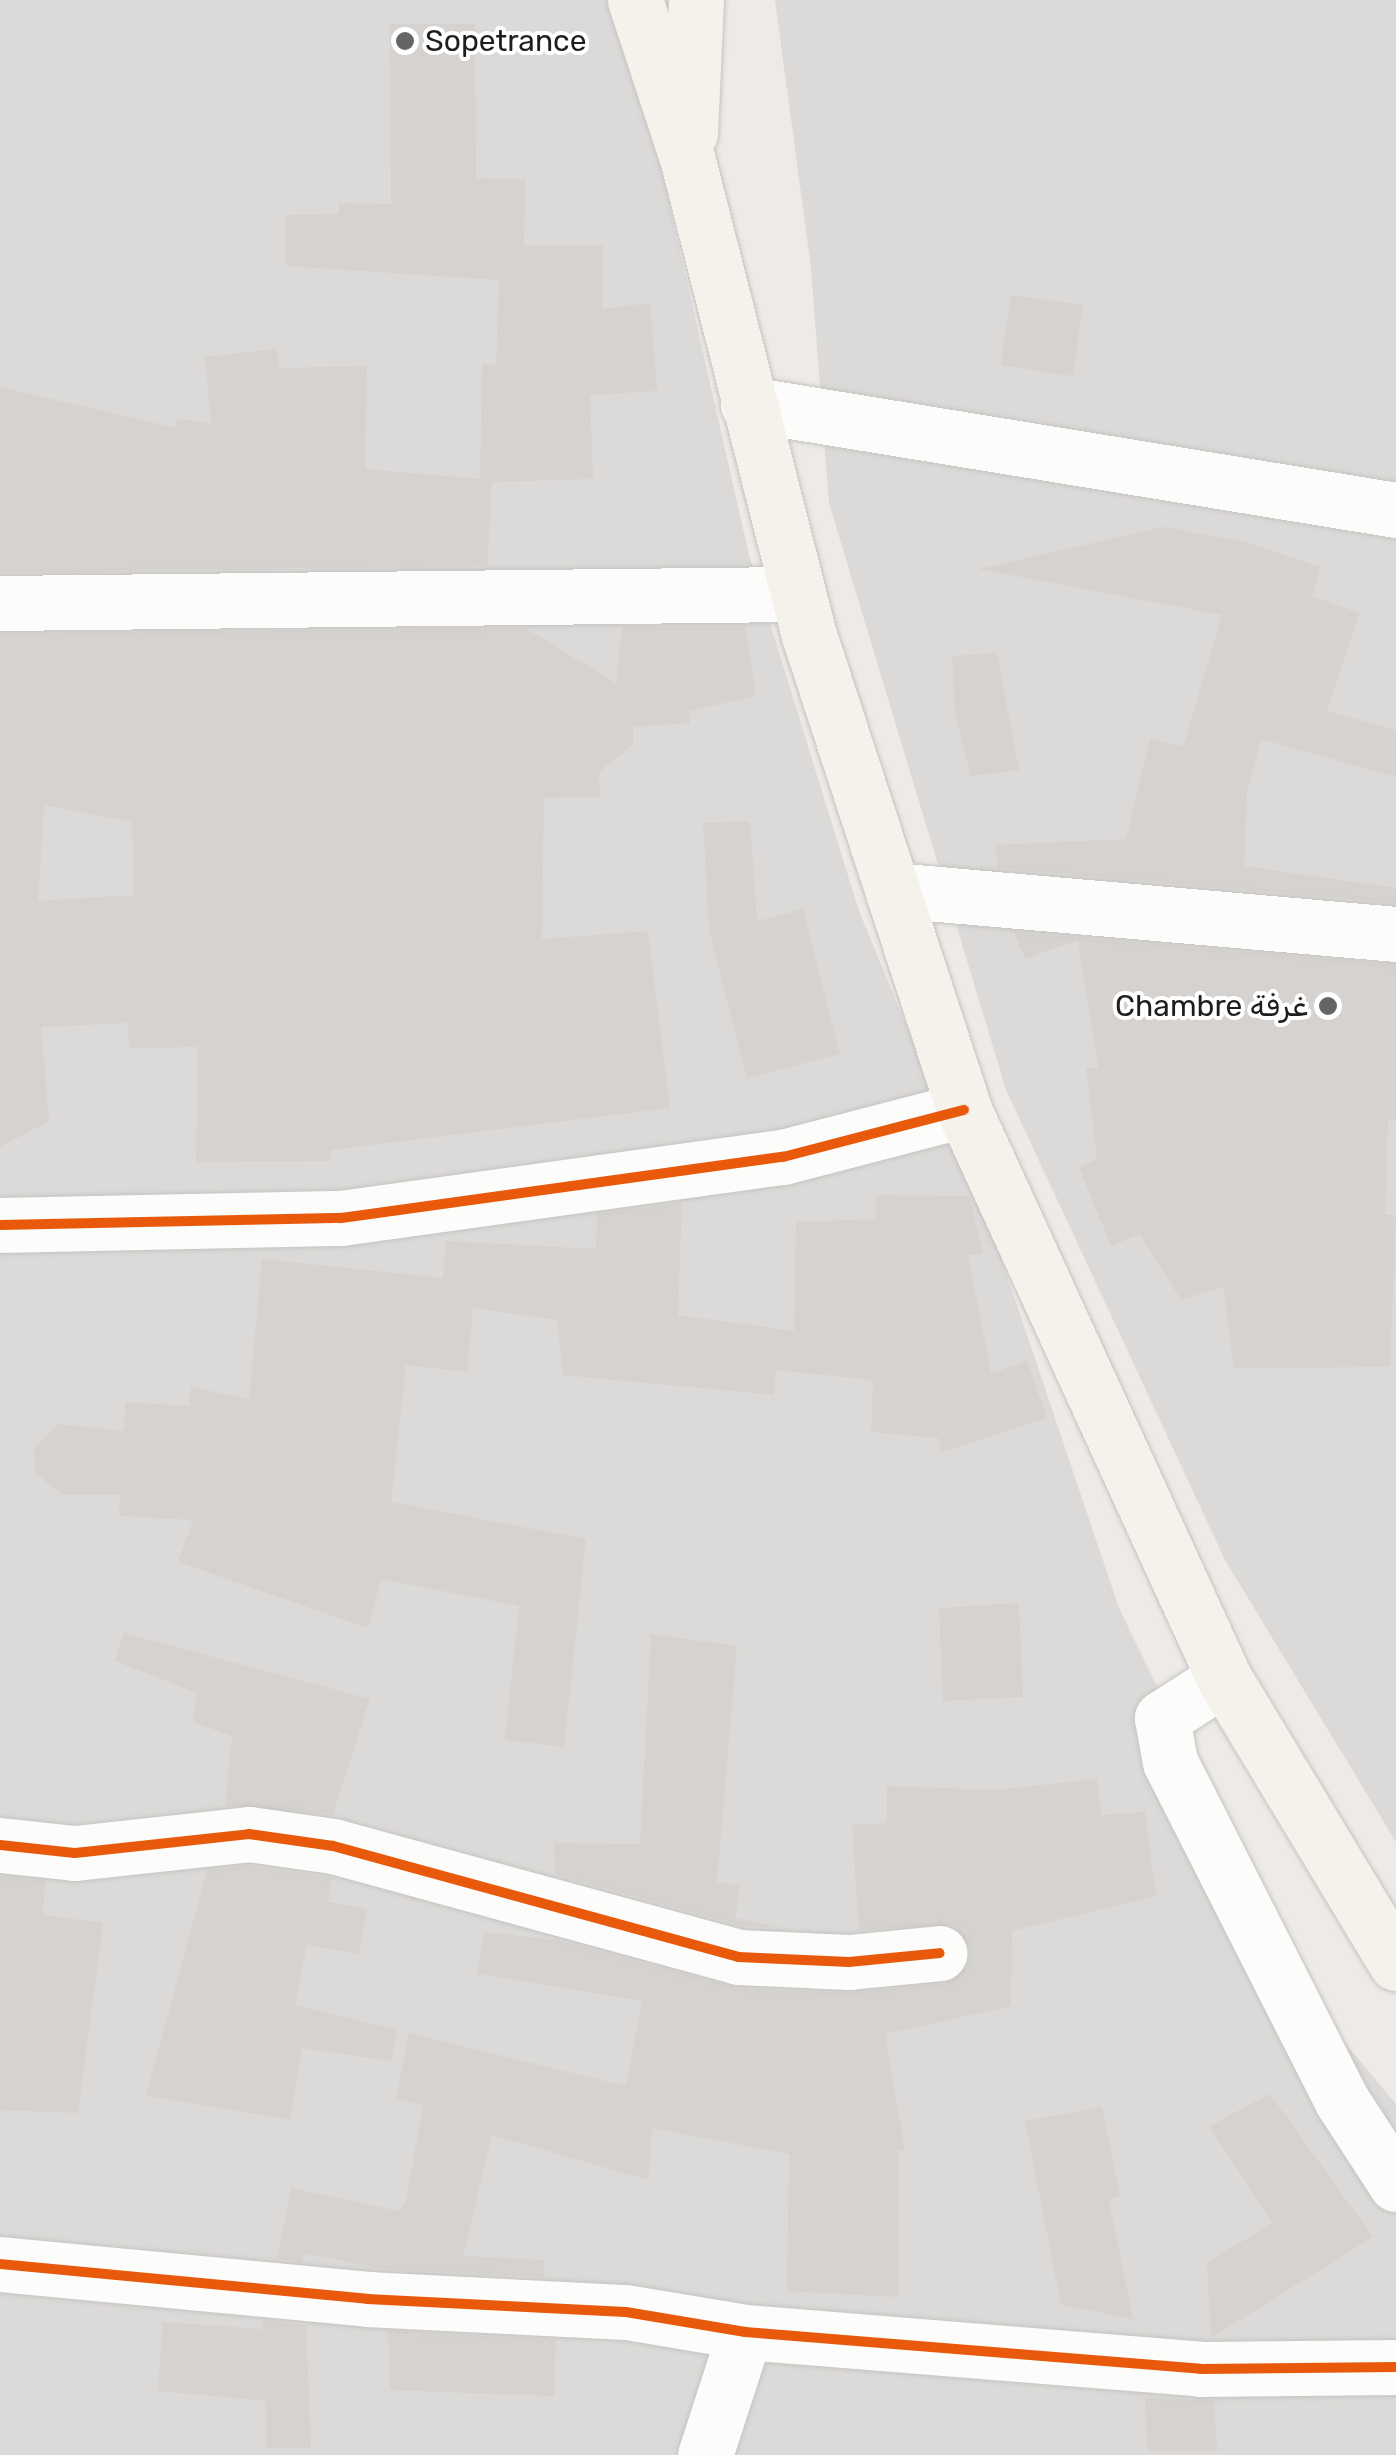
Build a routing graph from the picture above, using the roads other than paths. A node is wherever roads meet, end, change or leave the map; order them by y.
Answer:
1 (635, 0) edge
2 (696, 0) edge
3 (688, 161) junction
4 (748, 404) junction
5 (1396, 510) edge
6 (798, 594) junction
7 (0, 603) edge
8 (892, 890) junction
9 (1396, 934) edge
10 (964, 1110) junction
11 (0, 1225) edge
12 (1224, 1678) junction
13 (0, 1845) edge
14 (940, 1953) dead end
15 (1396, 1963) edge
16 (1396, 2184) edge
17 (0, 2264) edge
18 (745, 2332) junction
19 (1396, 2367) edge
20 (705, 2455) edge

1 - 3 main road
2 - 3 main road
3 - 4 main road
4 - 5 street
4 - 6 main road
6 - 7 street
6 - 8 main road
8 - 9 street
8 - 10 main road
10 - 11 street
10 - 12 main road
12 - 15 main road
12 - 16 street
13 - 14 street
17 - 18 street
18 - 19 street
18 - 20 street

